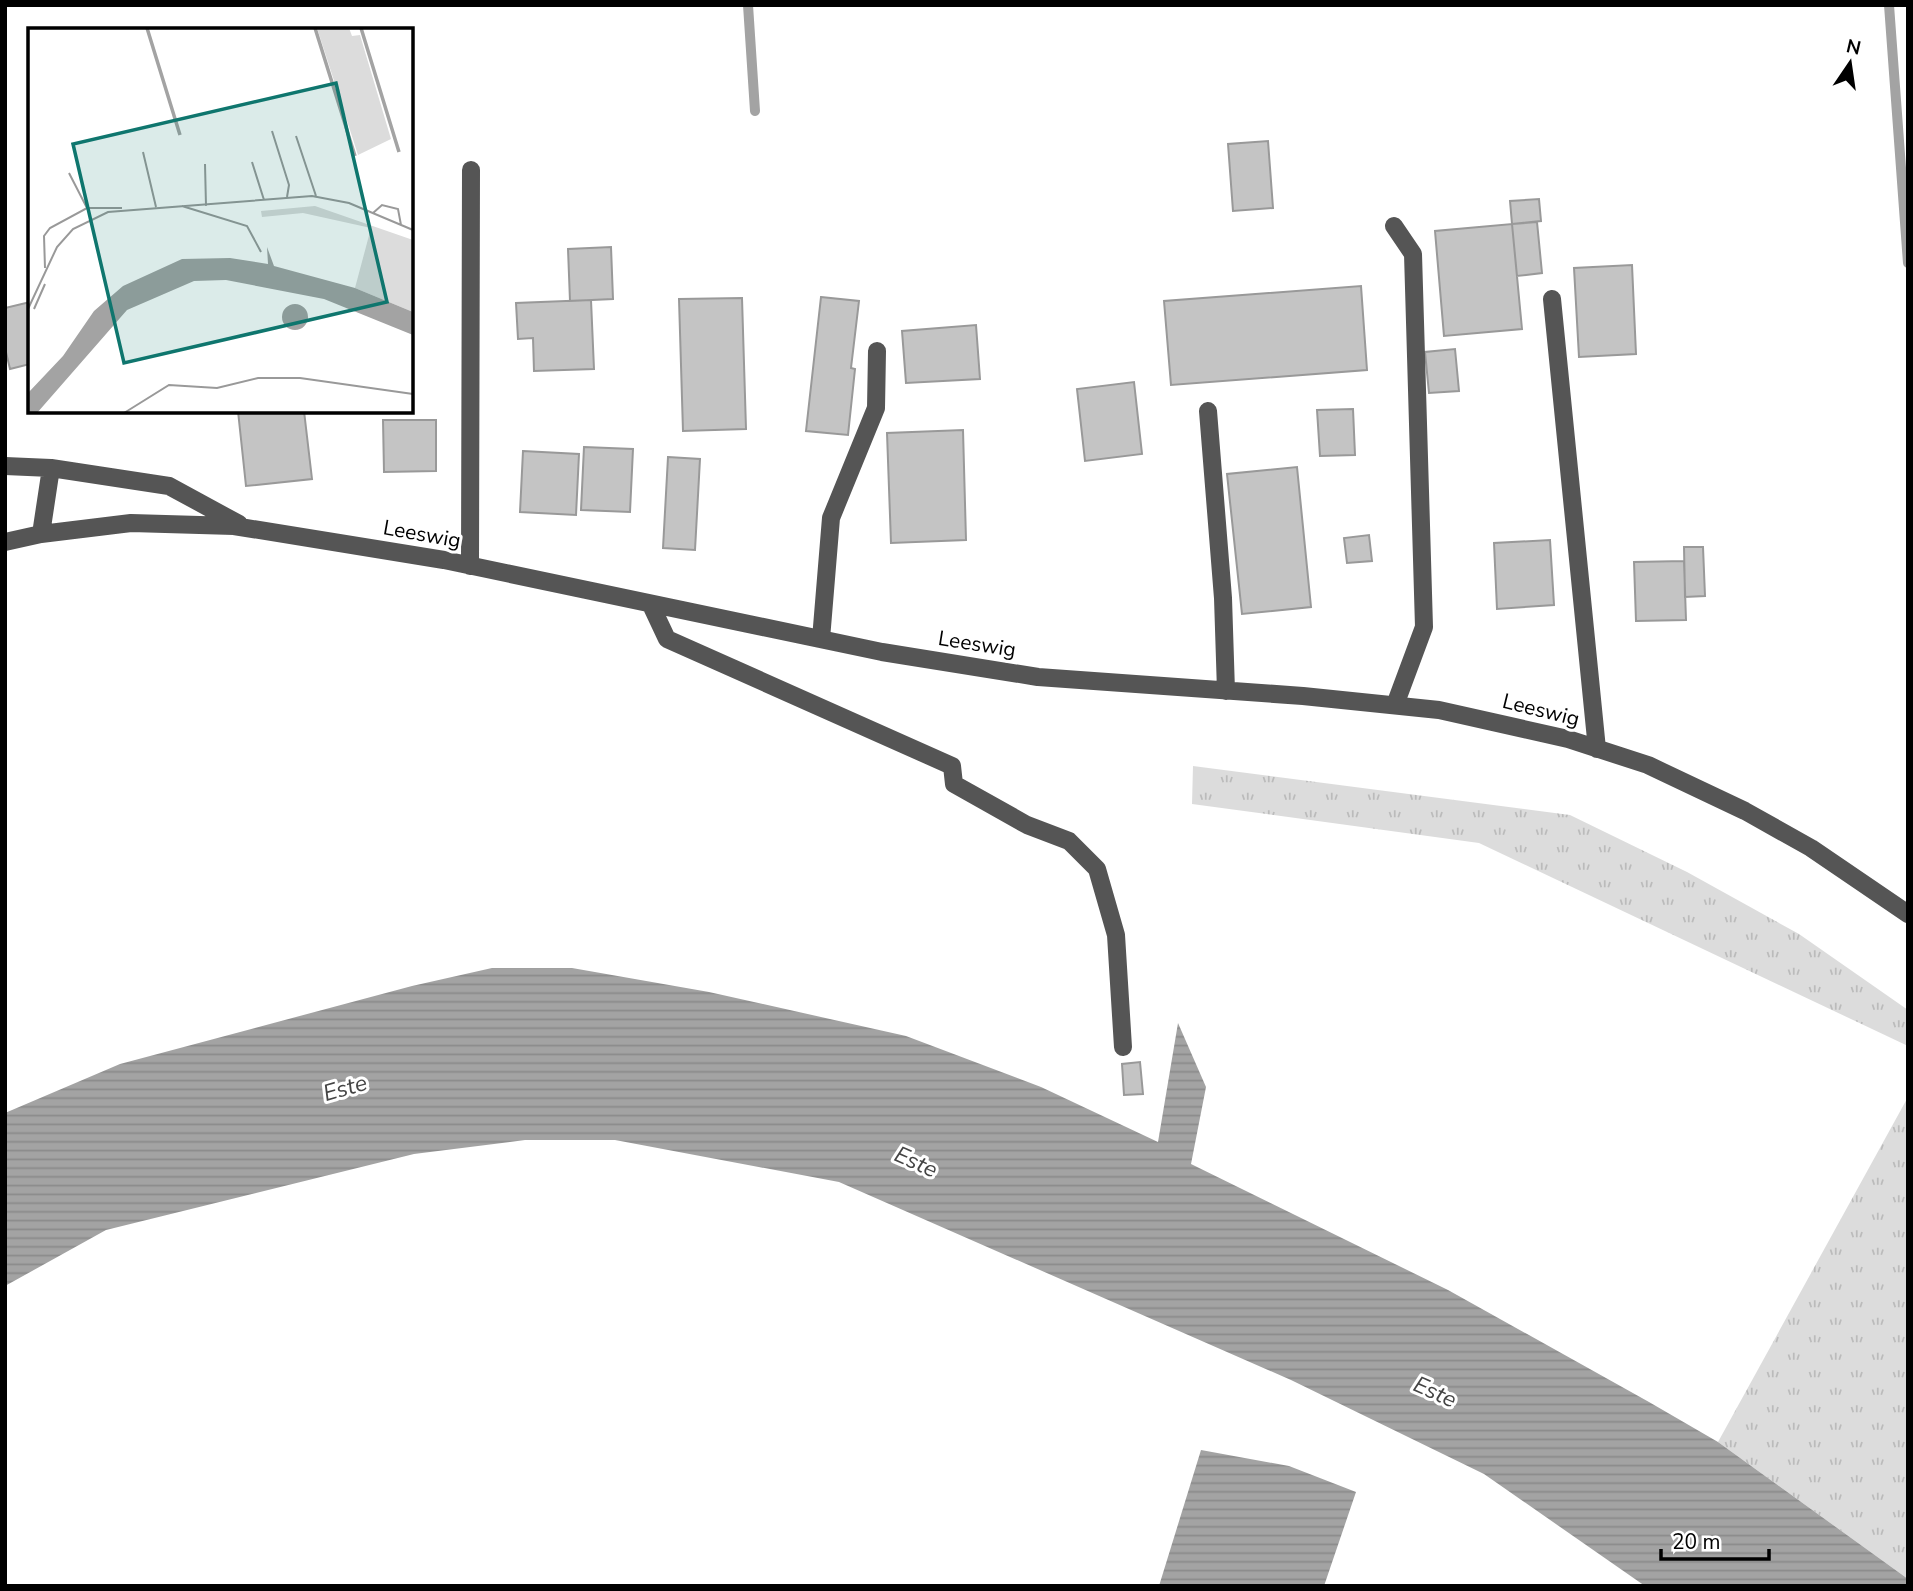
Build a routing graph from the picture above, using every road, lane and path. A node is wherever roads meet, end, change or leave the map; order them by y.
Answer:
1 (471, 170) dead end
2 (1394, 226) dead end
3 (1552, 299) dead end
4 (877, 351) dead end
5 (1208, 411) dead end
6 (5, 466) edge
7 (51, 468) junction
8 (244, 527) junction
9 (41, 534) junction
10 (5, 542) edge
11 (470, 566) junction
12 (651, 605) junction
13 (821, 639) junction
14 (1226, 691) junction
15 (1395, 705) junction
16 (1597, 749) junction
17 (1908, 914) edge
18 (1123, 1047) dead end

1 - 11 street
2 - 15 street
3 - 16 street
4 - 13 street
5 - 14 street
6 - 7 street
7 - 8 street
7 - 9 street
8 - 9 street, Leeswig
8 - 11 street, Leeswig
9 - 10 street, Leeswig
11 - 12 street, Leeswig
12 - 13 street, Leeswig
12 - 18 street
13 - 14 street, Leeswig
14 - 15 street, Leeswig
15 - 16 street, Leeswig
16 - 17 street, Leeswig

